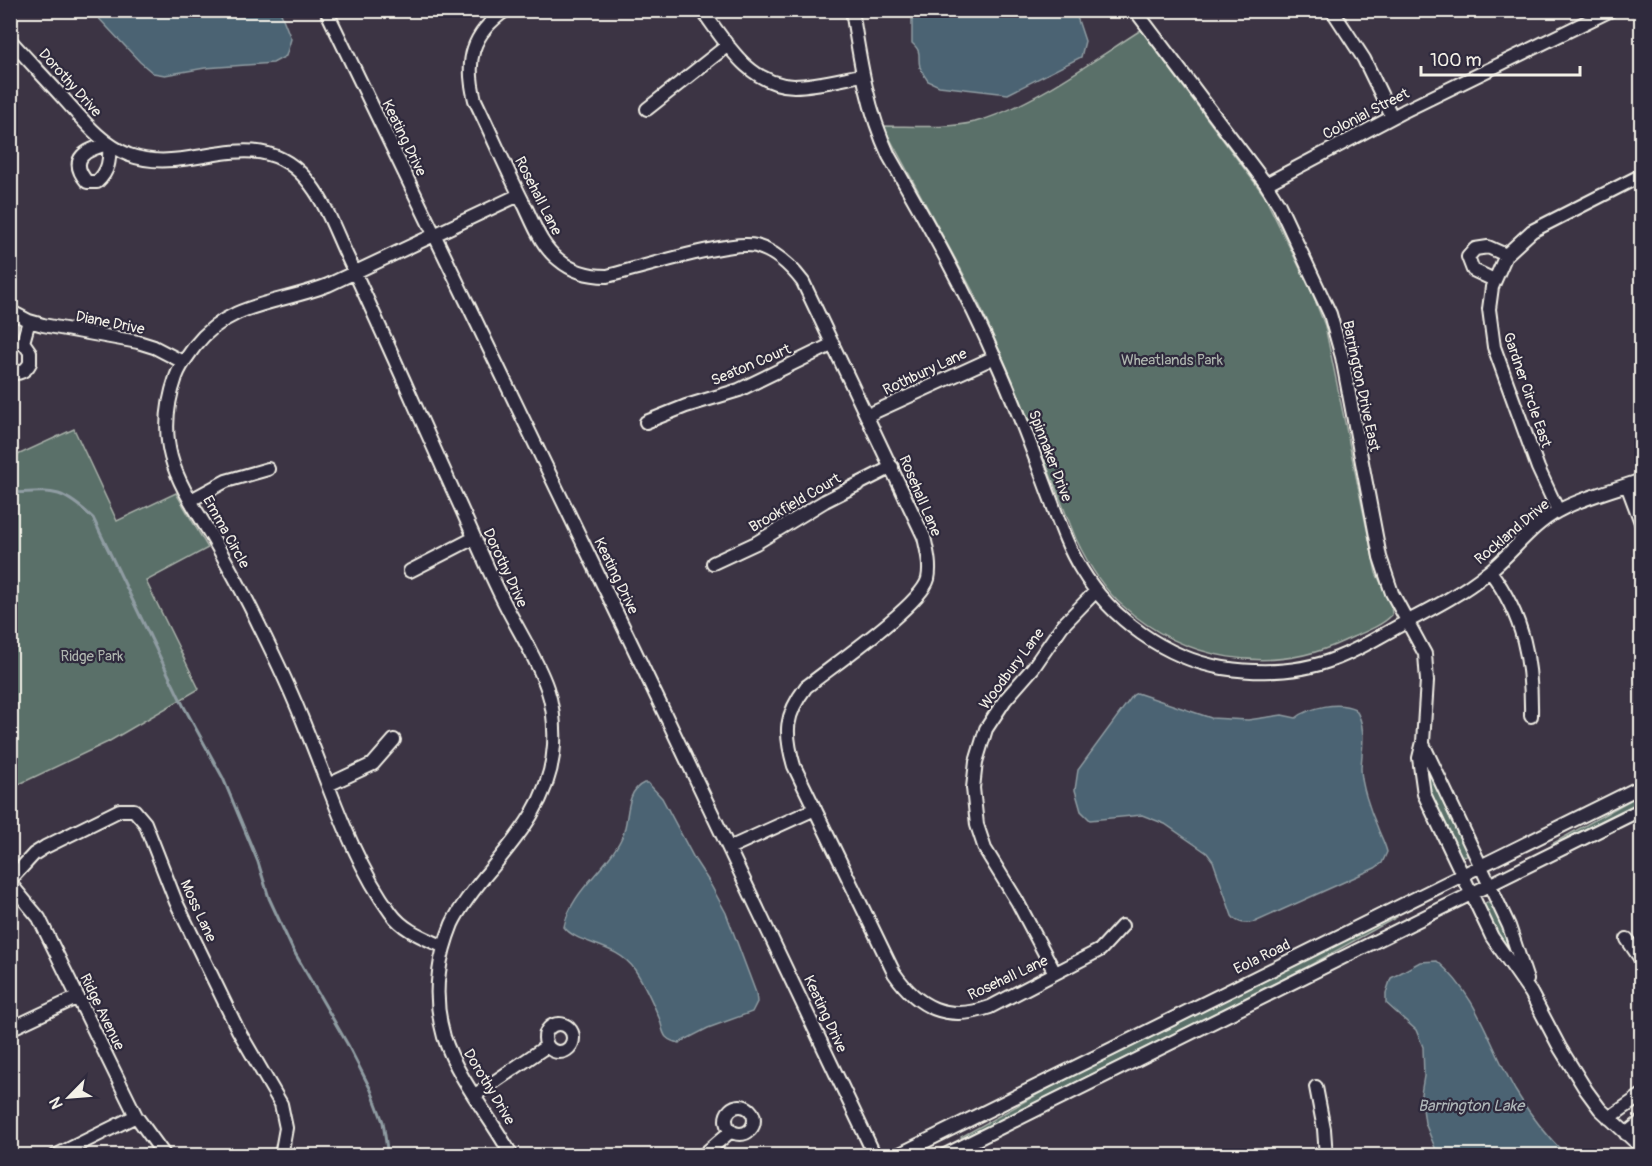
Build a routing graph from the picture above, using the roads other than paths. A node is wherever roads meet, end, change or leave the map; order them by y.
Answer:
1 (326, 10) edge
2 (506, 10) edge
3 (702, 10) edge
4 (852, 10) edge
5 (1135, 10) edge
6 (1332, 10) edge
7 (1609, 11) edge
8 (10, 40) edge
9 (728, 45) junction
10 (862, 75) junction
11 (647, 110) dead end
12 (1392, 117) junction
13 (1641, 175) edge
14 (1266, 184) junction
15 (519, 195) junction
16 (434, 235) junction
17 (1506, 255) junction
18 (355, 272) junction
19 (1494, 280) junction
20 (10, 311) edge
21 (29, 321) junction
22 (23, 342) junction
23 (833, 344) junction
24 (10, 345) edge
25 (995, 357) junction
26 (183, 362) junction
27 (10, 372) edge
28 (868, 415) junction
29 (646, 422) dead end
30 (892, 467) junction
31 (268, 470) dead end
32 (1641, 480) edge
33 (1627, 485) junction
34 (191, 500) junction
35 (1558, 511) junction
36 (1641, 525) edge
37 (474, 538) junction
38 (713, 563) dead end
39 (410, 571) dead end
40 (1490, 571) junction
41 (1096, 591) junction
42 (1408, 621) junction
43 (1531, 717) dead end
44 (394, 740) dead end
45 (1423, 742) junction
46 (328, 785) junction
47 (1641, 786) edge
48 (1641, 808) edge
49 (815, 809) junction
50 (729, 848) junction
51 (1481, 865) junction
52 (1462, 874) junction
53 (10, 881) edge
54 (1490, 884) junction
55 (1470, 893) junction
56 (1122, 926) dead end
57 (1627, 939) dead end
58 (444, 947) junction
59 (1641, 961) edge
60 (1054, 973) junction
61 (1531, 993) junction
62 (78, 997) junction
63 (10, 1029) edge
64 (547, 1046) dead end
65 (1316, 1087) dead end
66 (475, 1095) junction
67 (1641, 1095) edge
68 (136, 1116) junction
69 (1609, 1118) junction
70 (1641, 1121) edge
71 (731, 1131) dead end
72 (1626, 1134) junction
73 (1641, 1148) edge
74 (55, 1155) edge
75 (165, 1155) edge
76 (279, 1155) edge
77 (512, 1155) edge
78 (702, 1155) edge
79 (875, 1155) edge
80 (896, 1155) edge
81 (943, 1155) edge
82 (1326, 1155) edge

1 - 16 street, Keating Drive
2 - 15 street, Rosehall Lane
3 - 9 street
4 - 10 street, Spinnaker Drive
5 - 14 street, Barrington Drive East
6 - 12 street
7 - 12 street, Colonial Street
8 - 18 street, Dorothy Drive
9 - 10 street
9 - 11 street
10 - 25 street, Spinnaker Drive
12 - 14 street, Colonial Street
13 - 17 street, Gardner Circle East
14 - 42 street, Barrington Drive East
15 - 16 street, Emma Circle
15 - 23 street, Rosehall Lane
16 - 18 street, Emma Circle
16 - 50 street, Keating Drive
17 - 19 street, Gardner Circle East
17 - 19 street
18 - 26 street, Emma Circle
18 - 37 street, Dorothy Drive
19 - 35 street, Gardner Circle East
20 - 21 street, Diane Drive
21 - 22 street
21 - 26 street, Diane Drive
22 - 24 street
22 - 27 street
23 - 28 street, Rosehall Lane
23 - 29 street, Seaton Court
25 - 28 street, Rothbury Lane
25 - 41 street, Spinnaker Drive
26 - 34 street, Emma Circle
28 - 30 street, Rosehall Lane
30 - 38 street, Brookfield Court
30 - 49 street, Rosehall Lane
31 - 34 street
32 - 33 street, Rockland Drive
33 - 35 street, Rockland Drive
33 - 36 street
34 - 46 street, Emma Circle
35 - 40 street, Rockland Drive
37 - 39 street
37 - 58 street, Dorothy Drive
40 - 42 street, Rockland Drive
40 - 43 street
41 - 42 street, Spinnaker Drive
41 - 60 street, Woodbury Lane
42 - 45 street, Barrington Drive East
44 - 46 street
45 - 51 street, Barrington Drive East
45 - 52 street, Barrington Drive East
46 - 58 street, Emma Circle
47 - 51 street, Eola Road
48 - 54 street
49 - 50 street
49 - 60 street, Rosehall Lane
50 - 79 street, Keating Drive
51 - 52 street, Eola Road
51 - 54 street, Barrington Drive East
52 - 55 street, Barrington Drive East
52 - 80 street, Eola Road
53 - 62 street, Ridge Avenue
53 - 76 street, Moss Lane
54 - 55 street
54 - 61 street, Barrington Drive East
55 - 61 street, Barrington Drive East
55 - 81 street
56 - 60 street, Rosehall Lane
57 - 59 street
58 - 66 street, Dorothy Drive
61 - 69 street
62 - 63 street
62 - 68 street, Ridge Avenue
64 - 66 street
65 - 82 street
66 - 77 street, Dorothy Drive
67 - 69 street
68 - 74 street
68 - 75 street, Ridge Avenue
69 - 72 street
70 - 72 street
71 - 78 street
72 - 73 street

